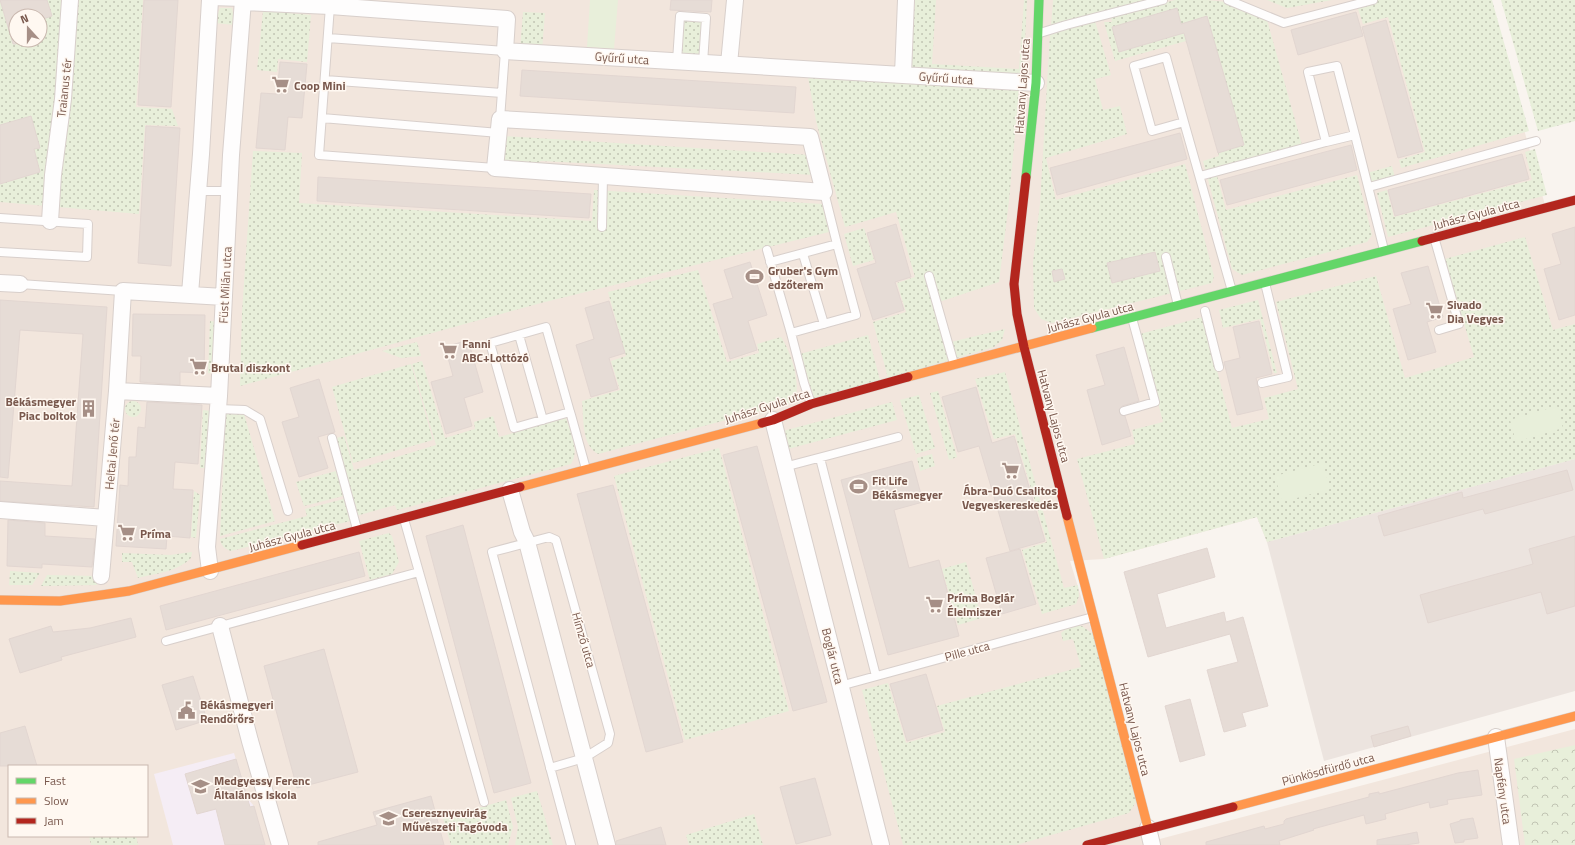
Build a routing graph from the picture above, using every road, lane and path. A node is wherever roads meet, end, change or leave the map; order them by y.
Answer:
1 (70, 0) edge
2 (735, 0) edge
3 (906, 0) edge
4 (1039, 0) edge
5 (1163, 0) edge
6 (1228, 0) edge
7 (1372, 0) edge
8 (210, 1) edge
9 (243, 1) edge
10 (330, 6) junction
11 (1038, 34) junction
12 (328, 38) junction
13 (505, 51) junction
14 (677, 61) junction
15 (703, 63) junction
16 (729, 64) junction
17 (903, 74) junction
18 (325, 80) junction
19 (1036, 83) junction
20 (502, 93) junction
21 (322, 118) junction
22 (1184, 122) junction
23 (500, 126) junction
24 (1355, 135) junction
25 (1536, 141) dead end
26 (1326, 142) junction
27 (495, 168) junction
28 (1200, 176) junction
29 (603, 177) junction
30 (1369, 187) junction
31 (198, 191) junction
32 (230, 191) junction
33 (824, 192) junction
34 (1575, 200) edge
35 (0, 218) edge
36 (50, 221) junction
37 (602, 227) dead end
38 (1434, 237) junction
39 (837, 244) junction
40 (767, 250) dead end
41 (1384, 251) junction
42 (0, 252) edge
43 (803, 254) junction
44 (1166, 257) dead end
45 (770, 262) junction
46 (929, 276) dead end
47 (1265, 282) junction
48 (0, 283) edge
49 (20, 284) joint
50 (123, 291) junction
51 (1232, 292) junction
52 (190, 294) junction
53 (224, 297) junction
54 (1179, 306) junction
55 (1205, 311) dead end
56 (1132, 318) junction
57 (824, 324) junction
58 (1439, 330) dead end
59 (791, 333) junction
60 (519, 335) junction
61 (1024, 347) junction
62 (954, 365) junction
63 (1219, 367) dead end
64 (1262, 383) dead end
65 (118, 391) junction
66 (219, 402) junction
67 (811, 404) junction
68 (1124, 411) dead end
69 (570, 412) junction
70 (543, 420) junction
71 (772, 420) junction
72 (898, 437) dead end
73 (332, 438) dead end
74 (820, 458) junction
75 (784, 467) junction
76 (586, 470) junction
77 (510, 490) junction
78 (0, 510) edge
79 (288, 511) dead end
80 (106, 518) junction
81 (404, 518) junction
82 (358, 531) junction
83 (527, 542) junction
84 (210, 571) junction
85 (419, 572) junction
86 (101, 576) dead end
87 (0, 600) edge
88 (1094, 617) junction
89 (220, 626) junction
90 (166, 641) dead end
91 (876, 676) junction
92 (840, 686) junction
93 (1575, 716) edge
94 (1496, 737) junction
95 (584, 758) junction
96 (550, 768) junction
97 (484, 802) dead end
98 (1148, 828) junction
99 (280, 845) edge
100 (571, 845) edge
101 (607, 845) edge
102 (881, 845) edge
103 (1087, 845) edge
104 (1152, 845) edge
105 (1511, 845) edge

1 - 36 street, Traianus tér
2 - 16 street
3 - 17 street
4 - 11 street, Hatvany Lajos utca
5 - 11 lane
6 - 7 lane
8 - 9 lane
8 - 31 street
9 - 10 street
9 - 32 street, Füst Milán utca
10 - 12 lane
10 - 13 street
11 - 19 street, Hatvany Lajos utca
12 - 13 lane
12 - 18 lane
13 - 14 street, Gyűrű utca
13 - 20 lane
14 - 15 street, Gyűrű utca
14 - 15 lane
15 - 16 street, Gyűrű utca
16 - 17 street, Gyűrű utca
17 - 19 street, Gyűrű utca
18 - 20 lane
18 - 21 lane
19 - 61 street, Hatvany Lajos utca
20 - 23 lane
21 - 23 lane
21 - 27 lane
22 - 22 lane
22 - 28 lane
23 - 27 street
23 - 33 street
24 - 26 lane
24 - 26 lane
24 - 30 lane
25 - 30 lane
26 - 28 lane
27 - 29 street
28 - 51 lane
29 - 33 street
29 - 37 lane
30 - 41 lane
31 - 32 lane
31 - 52 street
32 - 53 street, Füst Milán utca
33 - 39 lane
34 - 38 street, Juhász Gyula utca
35 - 36 lane
36 - 42 lane
38 - 41 street, Juhász Gyula utca
38 - 58 lane
39 - 43 lane
39 - 57 lane
40 - 45 lane
41 - 47 street, Juhász Gyula utca
43 - 45 lane
43 - 57 lane
44 - 54 lane
45 - 59 lane
46 - 62 lane
47 - 51 street, Juhász Gyula utca
47 - 64 lane
48 - 49 street
49 - 50 lane
50 - 52 street
50 - 65 street, Heltai Jenő tér
51 - 54 street, Juhász Gyula utca
52 - 53 street
53 - 66 street, Füst Milán utca
54 - 56 street, Juhász Gyula utca
55 - 63 lane
56 - 61 street, Juhász Gyula utca
56 - 68 lane
57 - 59 lane
59 - 67 lane
60 - 69 lane
60 - 70 lane
60 - 70 lane
61 - 62 street, Juhász Gyula utca
61 - 88 street, Hatvany Lajos utca
62 - 67 street, Juhász Gyula utca
65 - 66 street
65 - 80 street, Heltai Jenő tér
66 - 79 lane
66 - 84 street, Füst Milán utca
67 - 71 street, Juhász Gyula utca
69 - 70 lane
69 - 76 lane
71 - 75 street, Boglár utca
71 - 76 street, Juhász Gyula utca
72 - 74 lane
73 - 82 lane
74 - 75 lane
74 - 91 lane
75 - 92 street, Boglár utca
76 - 77 street, Juhász Gyula utca
77 - 81 street, Juhász Gyula utca
77 - 83 street
78 - 80 street
80 - 86 street, Heltai Jenő tér
81 - 82 street, Juhász Gyula utca
81 - 85 lane
82 - 84 street, Juhász Gyula utca
83 - 95 street
83 - 95 lane, Hímző utca
83 - 96 lane, Hímző utca
84 - 87 street, Juhász Gyula utca
85 - 89 lane
85 - 97 lane
88 - 91 lane, Pille utca
88 - 98 street, Hatvany Lajos utca
89 - 90 lane
89 - 99 street
91 - 92 lane, Pille utca
92 - 102 street, Boglár utca
93 - 94 street, Pünkösdfürdő utca
94 - 98 street, Pünkösdfürdő utca
94 - 105 street, Napfény utca
95 - 96 lane, Hímző utca
95 - 101 street
96 - 100 lane, Hímző utca
98 - 103 street, Pünkösdfürdő utca
98 - 104 street

